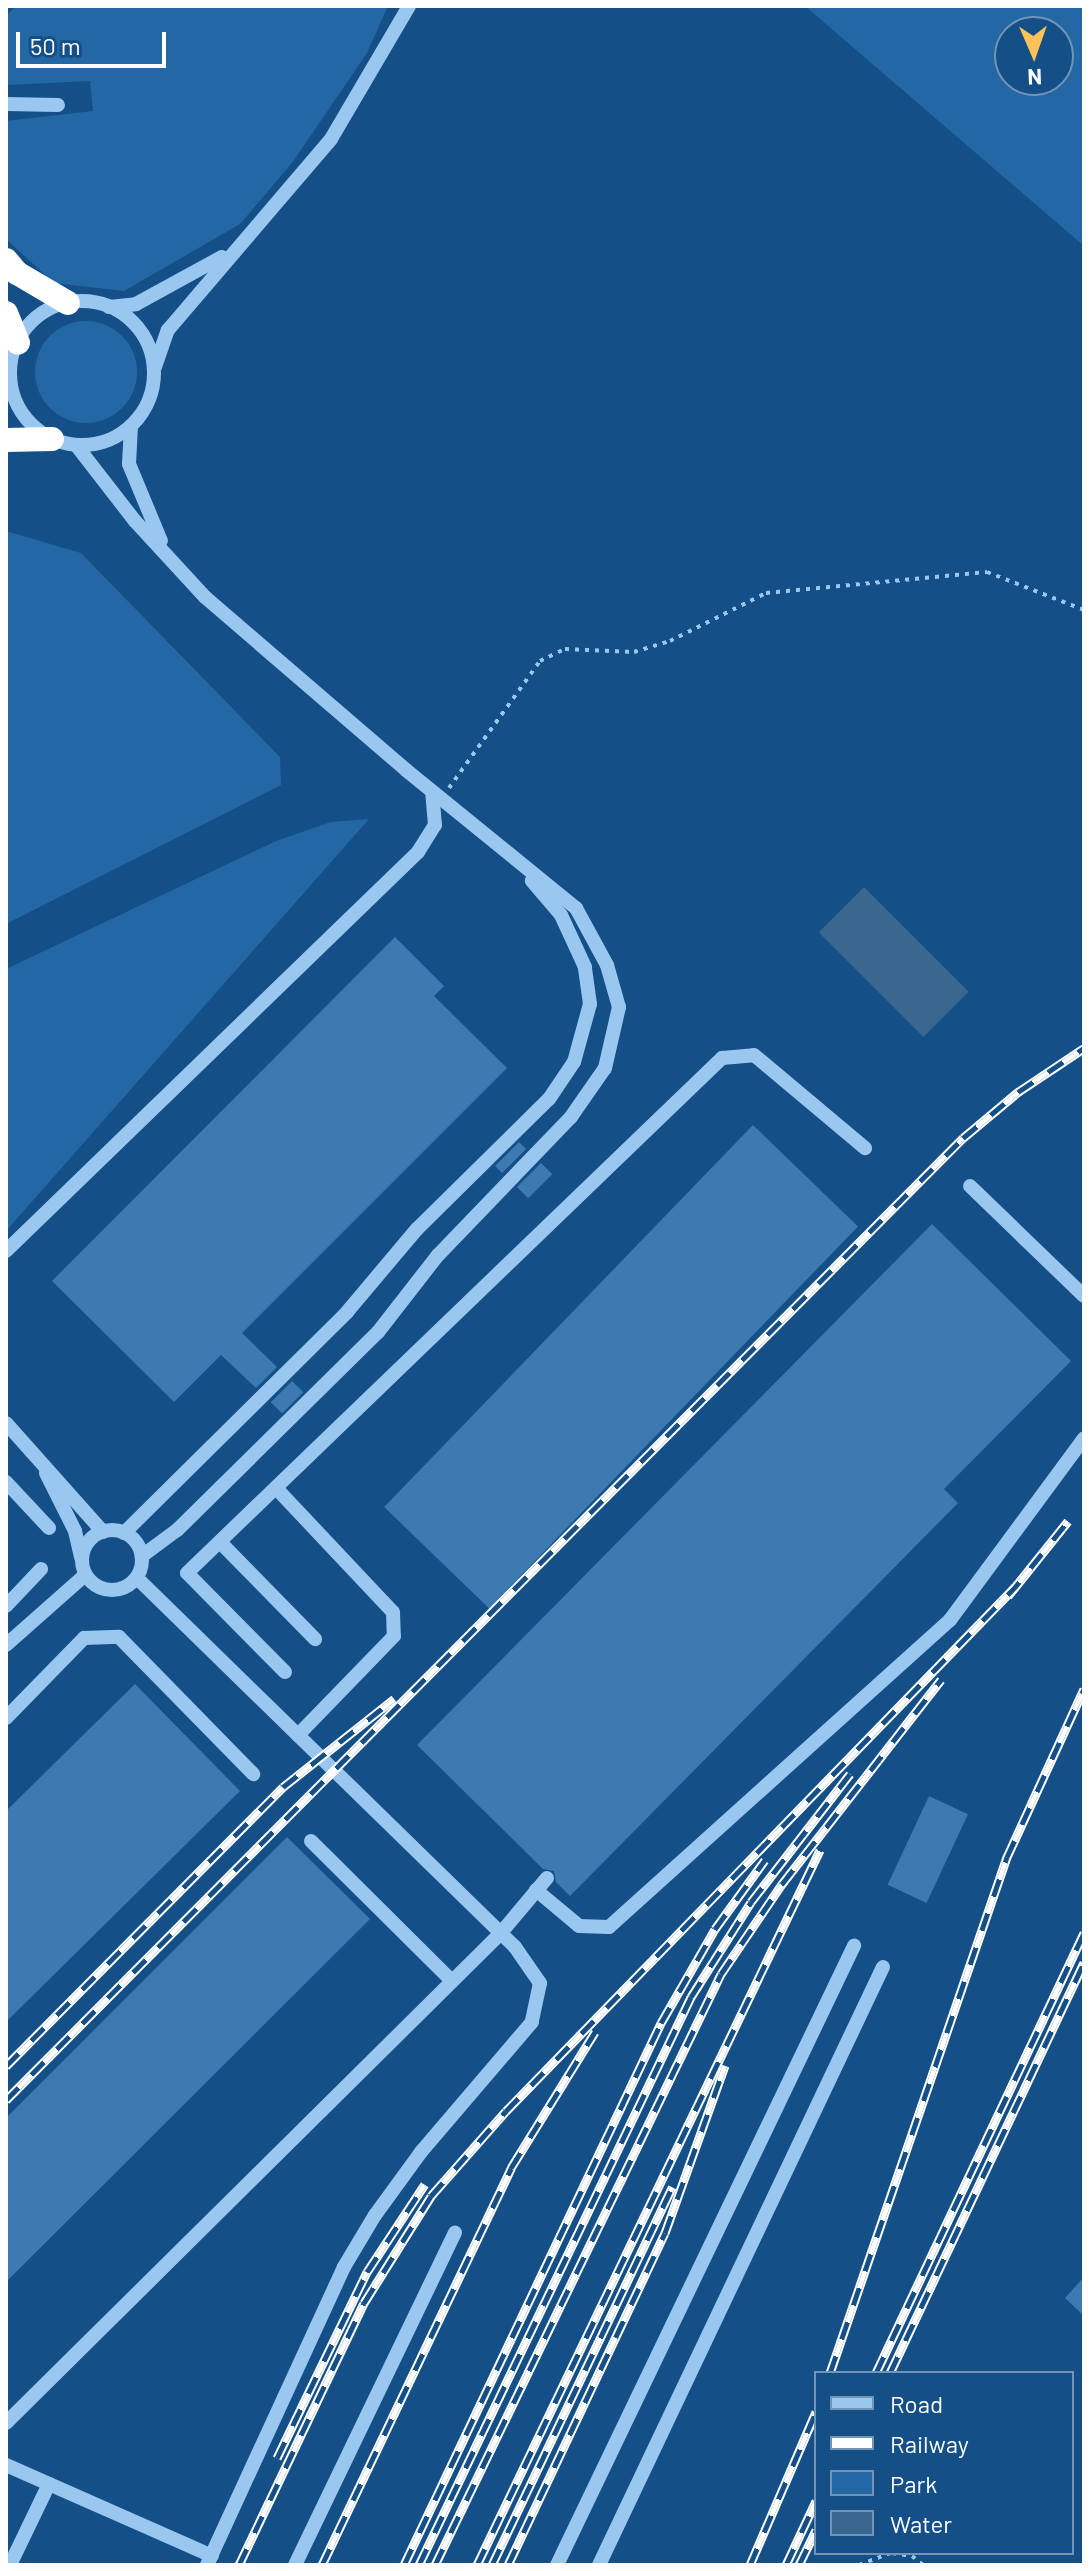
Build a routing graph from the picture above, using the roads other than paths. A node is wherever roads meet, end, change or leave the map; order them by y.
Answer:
1 (409, 6) edge
2 (6, 104) edge
3 (58, 105) dead end
4 (230, 253) junction
5 (12, 266) edge
6 (68, 303) junction
7 (109, 307) junction
8 (6, 313) edge
9 (18, 343) junction
10 (154, 371) junction
11 (131, 426) junction
12 (52, 439) junction
13 (6, 440) edge
14 (76, 445) junction
15 (168, 556) junction
16 (437, 796) junction
17 (510, 856) junction
18 (865, 1148) dead end
19 (970, 1186) dead end
20 (6, 1251) edge
21 (1084, 1296) edge
22 (6, 1423) edge
23 (1084, 1438) edge
24 (32, 1449) junction
25 (6, 1482) edge
26 (276, 1488) junction
27 (49, 1528) dead end
28 (103, 1532) junction
29 (124, 1533) junction
30 (220, 1542) junction
31 (142, 1556) junction
32 (82, 1557) junction
33 (41, 1569) dead end
34 (85, 1575) junction
35 (137, 1578) junction
36 (6, 1606) edge
37 (315, 1639) dead end
38 (6, 1645) edge
39 (285, 1672) dead end
40 (6, 1718) edge
41 (298, 1735) junction
42 (253, 1774) dead end
43 (311, 1841) dead end
44 (547, 1878) dead end
45 (536, 1890) junction
46 (500, 1934) junction
47 (854, 1946) dead end
48 (883, 1967) dead end
49 (450, 1979) junction
50 (455, 2232) dead end
51 (6, 2423) edge
52 (6, 2465) edge
53 (49, 2484) junction
54 (210, 2560) edge
55 (10, 2565) edge
56 (295, 2565) edge
57 (557, 2565) edge
58 (599, 2565) edge

1 - 4 street
2 - 3 street
4 - 7 street
4 - 10 street
5 - 6 highway
6 - 7 street
6 - 9 street
7 - 10 street
8 - 9 highway
9 - 12 street
10 - 11 street
11 - 14 street
11 - 15 street
12 - 13 highway
12 - 14 street
14 - 15 street
15 - 16 street
16 - 17 street
16 - 20 street
17 - 29 street
17 - 31 street
18 - 26 street
19 - 21 street
22 - 24 street
23 - 45 street
24 - 28 street
24 - 32 street
25 - 27 street
26 - 30 street
26 - 41 street
28 - 29 street
28 - 32 street
29 - 31 street
30 - 37 street
30 - 39 street
31 - 35 street
32 - 34 street
33 - 36 street
34 - 35 street
34 - 38 street
35 - 41 street
40 - 42 street
41 - 46 street
43 - 49 street
44 - 45 street
45 - 46 street
46 - 49 street
46 - 54 street
47 - 57 street
48 - 58 street
49 - 51 street
50 - 56 street
52 - 53 street
53 - 54 street
53 - 55 street

